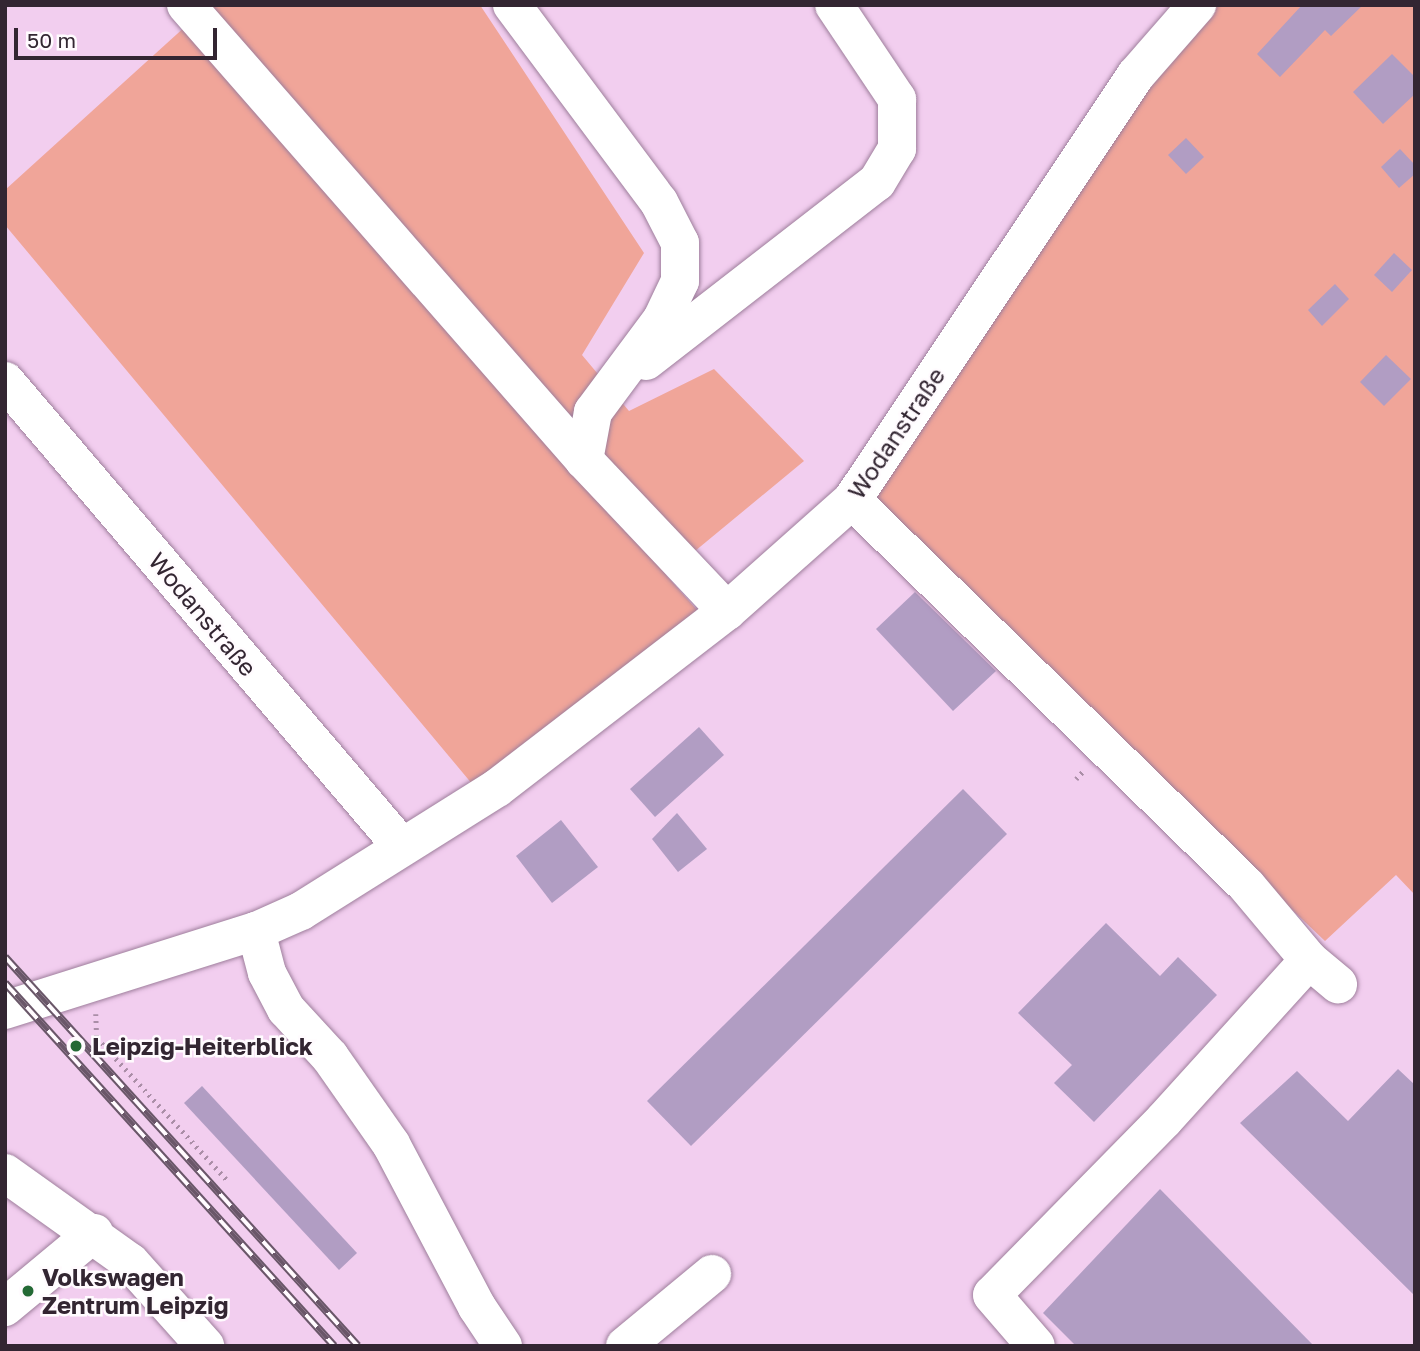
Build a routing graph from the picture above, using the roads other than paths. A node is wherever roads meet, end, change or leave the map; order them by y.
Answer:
1 (186, 5) edge
2 (512, 5) edge
3 (834, 5) edge
4 (1197, 5) edge
5 (622, 379) junction
6 (5, 381) edge
7 (584, 460) junction
8 (852, 500) junction
9 (727, 611) junction
10 (401, 847) junction
11 (256, 931) junction
12 (1308, 960) junction
13 (1338, 984) dead end
14 (5, 1010) edge
15 (5, 1173) edge
16 (94, 1233) junction
17 (712, 1274) dead end
18 (5, 1307) edge
19 (205, 1346) edge
20 (503, 1346) edge
21 (625, 1346) edge
22 (1036, 1346) edge

1 - 7 street
2 - 5 street
3 - 5 street
4 - 8 street, Wodanstraße
5 - 7 street
6 - 10 street, Wodanstraße
7 - 9 street
8 - 9 street, Wodanstraße
8 - 12 street
9 - 10 street, Wodanstraße
10 - 11 street, Wodanstraße
11 - 14 street, Wodanstraße
11 - 20 street
12 - 13 street
12 - 22 street
15 - 16 street
16 - 18 street
16 - 19 street
17 - 21 street

